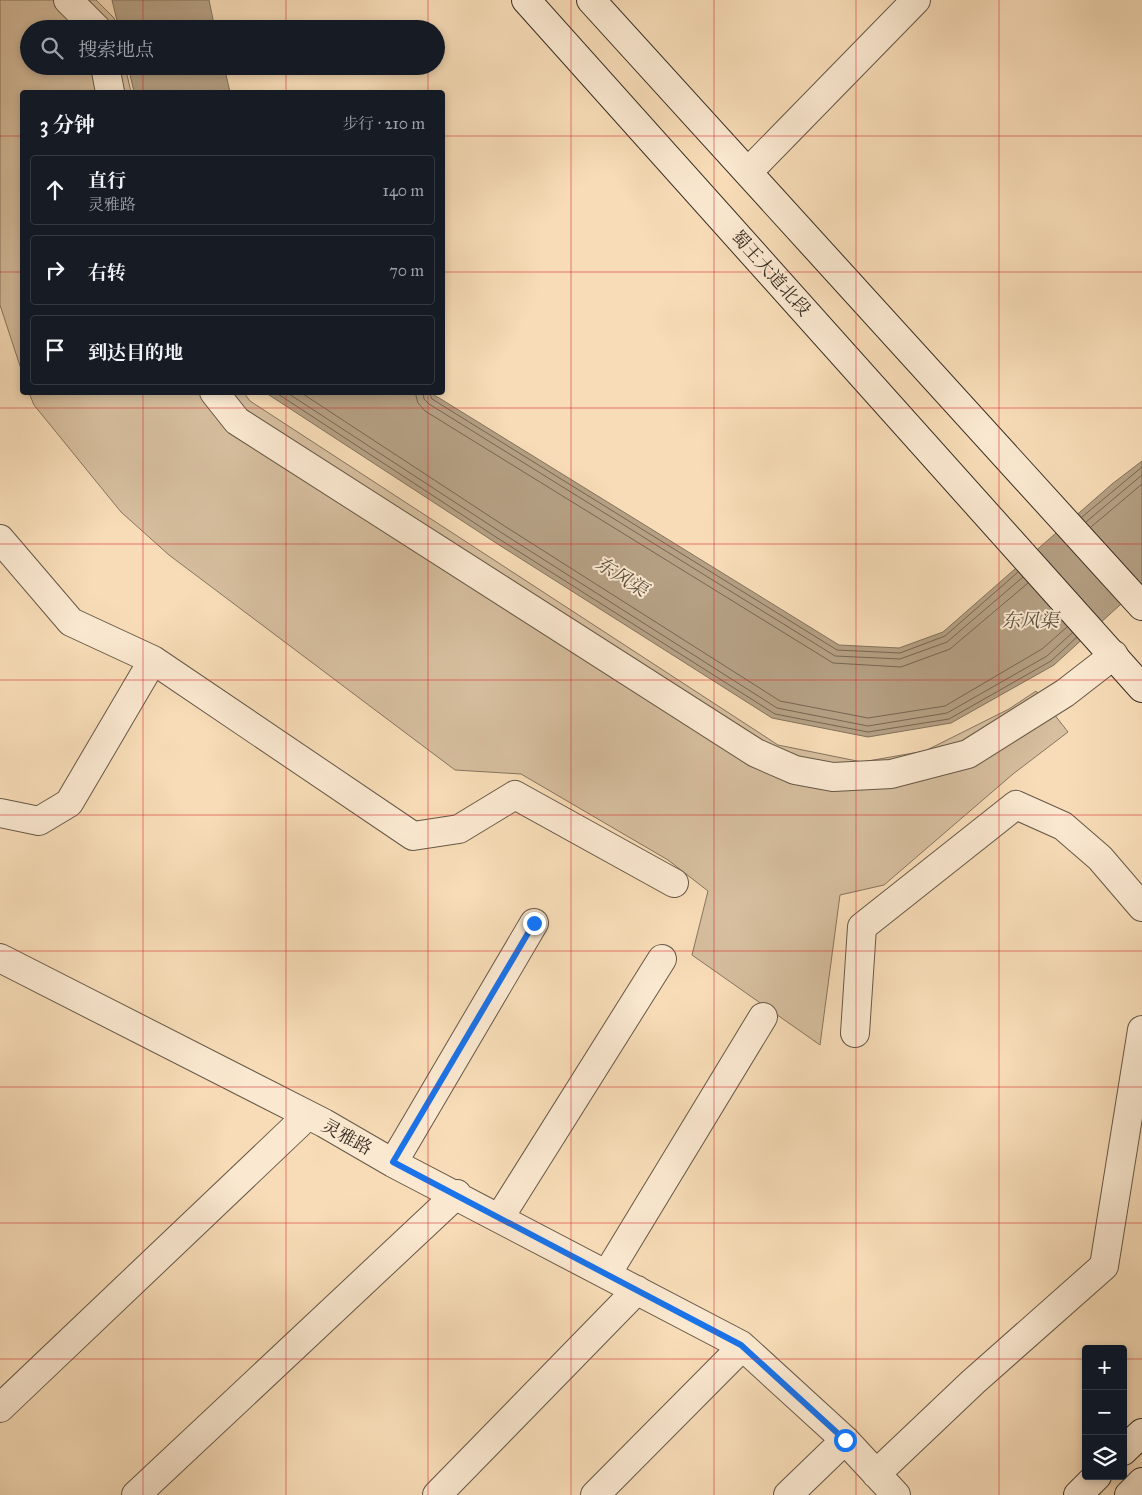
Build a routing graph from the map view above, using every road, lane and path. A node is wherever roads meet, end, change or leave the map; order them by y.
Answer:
1 (68, 0) edge
2 (526, 0) edge
3 (591, 0) edge
4 (916, 0) edge
5 (88, 20) edge
6 (107, 75) edge
7 (110, 90) edge
8 (748, 172) junction
9 (216, 395) edge
10 (0, 539) edge
11 (1142, 606) edge
12 (1114, 655) junction
13 (154, 660) junction
14 (1142, 688) edge
15 (0, 813) edge
16 (674, 883) dead end
17 (1142, 907) edge
18 (534, 923) dead end
19 (0, 958) edge
20 (662, 959) dead end
21 (763, 1017) dead end
22 (1142, 1030) edge
23 (855, 1033) dead end
24 (308, 1115) junction
25 (393, 1162) junction
26 (457, 1194) junction
27 (500, 1217) junction
28 (607, 1274) junction
29 (637, 1290) junction
30 (734, 1355) dead end
31 (0, 1408) edge
32 (1142, 1433) edge
33 (845, 1440) junction
34 (1127, 1447) edge
35 (876, 1474) junction
36 (1093, 1480) edge
37 (1142, 1482) edge
38 (136, 1495) edge
39 (437, 1495) edge
40 (595, 1495) edge
41 (788, 1495) edge
42 (896, 1495) edge
43 (1078, 1495) edge
44 (1129, 1495) edge

1 - 5 street
2 - 12 street, 蜀王大道北段
3 - 8 street
4 - 8 street
6 - 7 street
8 - 11 street
9 - 12 street
10 - 13 street
12 - 14 street
13 - 15 street
13 - 16 street
17 - 23 street
18 - 25 street
19 - 24 street, 灵雅路
20 - 27 street
21 - 28 street
22 - 35 street
24 - 25 street, 灵雅路
24 - 31 street
25 - 26 street, 灵雅路
26 - 27 street, 灵雅路
26 - 38 street
27 - 28 street, 灵雅路
28 - 29 street, 灵雅路
29 - 33 street, 灵雅路
29 - 39 street
30 - 40 street
32 - 34 street
33 - 35 street, 灵雅路
33 - 41 street
35 - 42 street, 灵雅路
36 - 43 street
37 - 44 street

